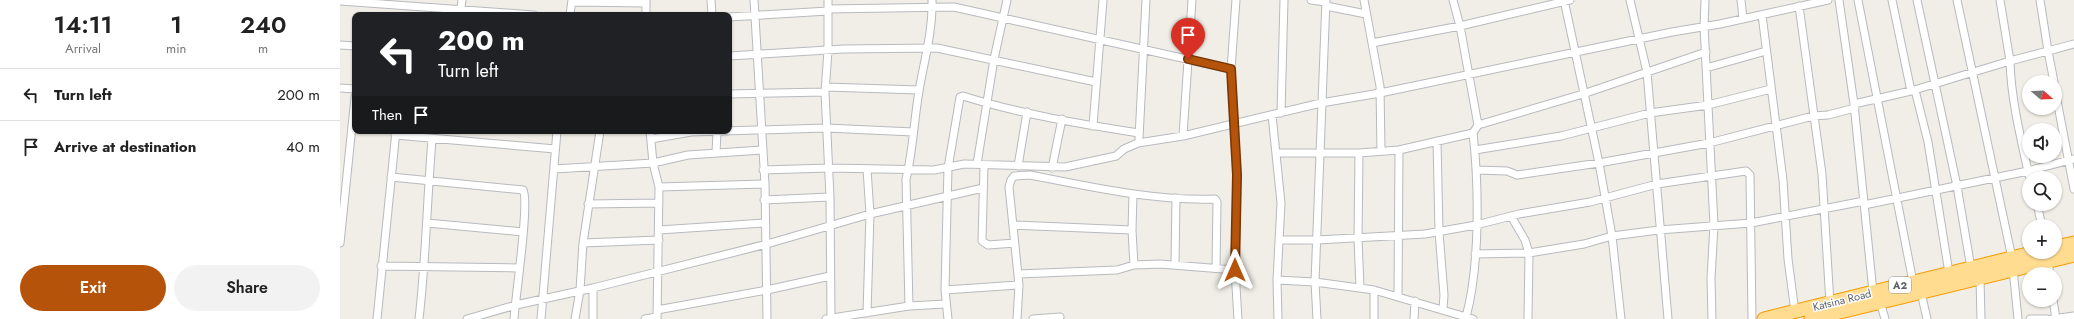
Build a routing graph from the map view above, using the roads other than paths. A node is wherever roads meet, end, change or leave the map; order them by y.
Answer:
1 (462, 0) edge
2 (711, 0) edge
3 (754, 0) edge
4 (828, 0) edge
5 (1007, 0) edge
6 (1103, 0) edge
7 (1146, 0) edge
8 (1192, 0) edge
9 (1236, 0) edge
10 (1284, 0) edge
11 (1311, 0) edge
12 (1364, 0) edge
13 (1453, 0) edge
14 (1630, 0) edge
15 (1705, 0) edge
16 (1741, 0) edge
17 (1828, 0) edge
18 (1839, 0) edge
19 (1858, 0) edge
20 (1892, 0) edge
21 (1917, 0) edge
22 (1957, 0) edge
23 (2000, 0) edge
24 (2040, 0) edge
25 (340, 1) edge
26 (572, 1) edge
27 (1566, 1) edge
28 (646, 2) edge
29 (1807, 2) edge
30 (1326, 3) edge
31 (932, 4) edge
32 (1799, 6) junction
33 (828, 10) junction
34 (460, 12) edge
35 (570, 12) edge
36 (712, 12) edge
37 (1366, 14) junction
38 (1762, 15) junction
39 (755, 16) junction
40 (732, 17) edge
41 (1743, 19) junction
42 (1003, 20) junction
43 (1460, 26) junction
44 (1704, 26) junction
45 (1639, 39) junction
46 (1100, 40) junction
47 (1372, 43) junction
48 (2074, 44) edge
49 (340, 45) edge
50 (352, 46) edge
51 (928, 48) junction
52 (1144, 49) junction
53 (828, 51) junction
54 (1766, 51) junction
55 (2048, 51) junction
56 (1574, 52) junction
57 (1706, 52) junction
58 (758, 55) junction
59 (732, 56) edge
60 (994, 59) junction
61 (1188, 59) junction
62 (2010, 61) junction
63 (1706, 68) junction
64 (1231, 69) junction
65 (1973, 71) junction
66 (1647, 72) junction
67 (1469, 75) junction
68 (2053, 75) edge
69 (1096, 82) junction
70 (1934, 84) junction
71 (340, 88) edge
72 (352, 89) edge
73 (826, 89) junction
74 (1771, 89) junction
75 (919, 90) junction
76 (1913, 90) junction
77 (760, 92) junction
78 (1380, 93) junction
79 (732, 94) edge
80 (1583, 94) junction
81 (1877, 99) junction
82 (987, 103) junction
83 (1321, 103) junction
84 (1708, 105) junction
85 (1854, 106) junction
86 (1028, 112) junction
87 (1650, 113) junction
88 (1281, 114) junction
89 (1272, 115) junction
90 (2061, 115) edge
91 (1813, 116) junction
92 (1062, 119) junction
93 (1235, 122) junction
94 (1478, 124) junction
95 (352, 125) edge
96 (1093, 126) junction
97 (1777, 127) junction
98 (826, 128) junction
99 (1592, 128) junction
100 (732, 131) edge
101 (762, 131) junction
102 (913, 132) junction
103 (1139, 133) junction
104 (1473, 133) junction
105 (396, 134) edge
106 (401, 134) edge
107 (557, 134) edge
108 (600, 134) edge
109 (650, 134) edge
110 (680, 134) edge
111 (717, 134) edge
112 (1183, 136) junction
113 (651, 139) junction
114 (432, 140) junction
115 (1437, 141) junction
116 (1138, 143) junction
117 (1709, 143) junction
118 (555, 149) junction
119 (762, 150) junction
120 (1399, 150) junction
121 (1475, 150) junction
122 (1381, 151) junction
123 (1359, 152) junction
124 (716, 153) junction
125 (1276, 153) junction
126 (1654, 153) junction
127 (1320, 154) junction
128 (2071, 160) edge
129 (653, 163) junction
130 (1599, 163) junction
131 (981, 164) junction
132 (1018, 166) junction
133 (594, 167) junction
134 (829, 168) junction
135 (948, 168) junction
136 (1052, 168) junction
137 (554, 169) junction
138 (867, 169) junction
139 (763, 170) junction
140 (910, 170) junction
141 (1476, 170) junction
142 (2028, 171) edge
143 (2040, 171) edge
144 (1711, 176) junction
145 (2022, 176) edge
146 (391, 177) junction
147 (1994, 179) junction
148 (428, 181) junction
149 (765, 184) junction
150 (1657, 184) junction
151 (1957, 186) junction
152 (659, 188) junction
153 (983, 188) junction
154 (2074, 189) edge
155 (1935, 191) junction
156 (1133, 194) junction
157 (830, 197) junction
158 (947, 197) junction
159 (1176, 198) junction
160 (1605, 198) junction
161 (1897, 199) junction
162 (764, 200) junction
163 (1864, 203) junction
164 (588, 204) junction
165 (659, 204) junction
166 (906, 206) junction
167 (1823, 209) junction
168 (870, 214) junction
169 (1511, 216) junction
170 (1785, 217) junction
171 (427, 223) junction
172 (765, 223) junction
173 (1750, 223) junction
174 (1013, 225) junction
175 (1476, 225) junction
176 (1714, 225) junction
177 (830, 226) junction
178 (659, 230) junction
179 (1132, 230) junction
180 (1660, 230) junction
181 (523, 232) junction
182 (1439, 232) junction
183 (1397, 236) junction
184 (1612, 236) junction
185 (1358, 238) junction
186 (659, 240) junction
187 (1279, 240) junction
188 (1317, 240) junction
189 (340, 243) edge
190 (583, 243) junction
191 (1015, 243) junction
192 (2074, 243) edge
193 (767, 244) junction
194 (2062, 246) edge
195 (1529, 253) junction
196 (1475, 254) junction
197 (2074, 255) edge
198 (2022, 259) edge
199 (1175, 264) junction
200 (2012, 264) junction
201 (426, 265) junction
202 (1134, 265) junction
203 (381, 266) junction
204 (2040, 267) edge
205 (2051, 267) edge
206 (519, 268) junction
207 (1216, 268) junction
208 (1971, 268) junction
209 (1235, 270) junction
210 (658, 271) junction
211 (1949, 273) junction
212 (1018, 274) junction
213 (830, 276) junction
214 (1980, 278) junction
215 (1277, 280) junction
216 (1315, 282) junction
217 (1019, 285) junction
218 (1917, 287) junction
219 (593, 288) junction
220 (1360, 288) junction
221 (580, 290) junction
222 (767, 290) junction
223 (945, 290) junction
224 (1374, 290) junction
225 (1398, 297) junction
226 (1876, 297) junction
227 (543, 299) junction
228 (1415, 302) junction
229 (1830, 303) junction
230 (945, 304) junction
231 (516, 305) junction
232 (908, 306) junction
233 (2054, 307) edge
234 (1443, 309) junction
235 (1795, 312) junction
236 (867, 313) junction
237 (657, 315) edge
238 (1847, 315) edge
239 (2074, 316) edge
240 (1060, 317) dead end
241 (1470, 318) edge
242 (1816, 318) edge
243 (378, 319) edge
244 (419, 319) edge
245 (467, 319) edge
246 (514, 319) edge
247 (541, 319) edge
248 (575, 319) edge
249 (593, 319) edge
250 (645, 319) edge
251 (767, 319) edge
252 (826, 319) edge
253 (831, 319) edge
254 (948, 319) edge
255 (1017, 319) edge
256 (1033, 319) edge
257 (1238, 319) edge
258 (1278, 319) edge
259 (1317, 319) edge
260 (1374, 319) edge
261 (1414, 319) edge
262 (1528, 319) edge
263 (1621, 319) edge
264 (1668, 319) edge
265 (1712, 319) edge
266 (1752, 319) edge
267 (1764, 319) edge
268 (1885, 319) edge
269 (1927, 319) edge
270 (1981, 319) edge
271 (2018, 319) edge
272 (2030, 319) edge
273 (2047, 319) edge
274 (2052, 319) edge
275 (2056, 319) edge

1 - 34 street
2 - 36 street
3 - 39 street
4 - 33 street
5 - 42 street
6 - 46 street
7 - 52 street
8 - 61 street
9 - 64 street
10 - 88 street
11 - 30 street
12 - 37 street
13 - 43 street
14 - 45 street
15 - 44 street
16 - 41 street
17 - 29 street
18 - 85 street
19 - 81 street
20 - 76 street
21 - 70 street
22 - 65 street
23 - 62 street
24 - 55 street
25 - 34 street
26 - 28 street
26 - 35 street
27 - 43 street
27 - 56 street
29 - 32 street
30 - 37 street
30 - 83 street
31 - 33 street
31 - 42 street
31 - 51 street
32 - 38 street
32 - 91 street
33 - 39 street
33 - 53 street
37 - 47 street
38 - 41 street
38 - 54 street
39 - 40 street
39 - 58 street
41 - 44 street
42 - 46 street
42 - 60 street
43 - 47 street
43 - 67 street
44 - 45 street
44 - 57 street
45 - 56 street
45 - 66 street
46 - 52 street
46 - 69 street
47 - 78 street
48 - 55 street
49 - 50 street
51 - 53 street
51 - 60 street
51 - 75 street
52 - 61 street
52 - 103 street
53 - 58 street
53 - 73 street
54 - 63 street
54 - 74 street
55 - 62 street
55 - 68 street
56 - 67 street
56 - 80 street
57 - 63 street
57 - 66 street
58 - 59 street
58 - 77 street
60 - 69 street
60 - 82 street
61 - 64 street
61 - 112 street
62 - 65 street
62 - 142 street
63 - 84 street
64 - 93 street
65 - 70 street
65 - 147 street
66 - 80 street
66 - 87 street
67 - 78 street
67 - 94 street
69 - 96 street
70 - 76 street
70 - 151 street
71 - 72 street
73 - 75 street
73 - 77 street
73 - 98 street
74 - 84 street
74 - 97 street
75 - 102 street
76 - 81 street
76 - 155 street
77 - 79 street
77 - 101 street
78 - 83 street
78 - 122 street
80 - 94 street
80 - 99 street
81 - 85 street
81 - 161 street
82 - 86 street
82 - 131 street
82 - 135 street
83 - 88 street
83 - 127 street
84 - 87 street
84 - 117 street
85 - 91 street
85 - 163 street
86 - 92 street
86 - 132 street
87 - 99 street
87 - 126 street
88 - 89 street
89 - 93 street
89 - 125 street
90 - 128 street
91 - 97 street
91 - 167 street
92 - 96 street
92 - 136 street
93 - 112 street
93 - 209 street
94 - 104 street
95 - 189 street
96 - 103 street
97 - 117 street
97 - 170 street
98 - 101 street
98 - 102 street
98 - 134 street
99 - 121 street
99 - 130 street
100 - 101 street
101 - 119 street
102 - 140 street
103 - 116 street
104 - 115 street
104 - 121 street
105 - 146 street
106 - 114 street
107 - 118 street
108 - 133 street
109 - 113 street
110 - 113 street
111 - 124 street
112 - 116 street
113 - 129 street
114 - 118 street
114 - 148 street
115 - 120 street
115 - 182 street
116 - 136 street
117 - 126 street
117 - 144 street
118 - 137 street
119 - 124 street
119 - 139 street
120 - 122 street
120 - 183 street
121 - 141 street
122 - 123 street
123 - 127 street
123 - 185 street
124 - 129 street
125 - 127 street
125 - 187 street
126 - 130 street
126 - 150 street
127 - 188 street
128 - 143 street
128 - 154 street
129 - 133 street
129 - 152 street
130 - 141 street
130 - 160 street
131 - 132 street
131 - 135 street
131 - 153 street
132 - 136 street
133 - 137 street
133 - 164 street
134 - 138 street
134 - 139 street
134 - 157 street
135 - 140 street
135 - 158 street
137 - 227 street
138 - 140 street
138 - 168 street
139 - 149 street
140 - 166 street
141 - 175 street
144 - 150 street
144 - 173 street
144 - 176 street
145 - 147 street
146 - 148 street
146 - 203 street
147 - 151 street
147 - 200 street
148 - 171 street
148 - 181 street
149 - 152 street
149 - 162 street
150 - 160 street
150 - 180 street
151 - 155 street
151 - 208 street
152 - 165 street
153 - 158 street
153 - 191 street
155 - 161 street
155 - 211 street
156 - 159 street
156 - 174 street
156 - 179 street
157 - 162 street
157 - 177 street
158 - 166 street
158 - 223 street
159 - 199 street
159 - 207 street
160 - 169 street
160 - 184 street
161 - 163 street
161 - 218 street
162 - 172 street
163 - 167 street
163 - 226 street
164 - 165 street
164 - 190 street
165 - 178 street
166 - 168 street
166 - 232 street
167 - 170 street
167 - 229 street
168 - 177 street
168 - 236 street
169 - 175 street
169 - 195 street
170 - 173 street
170 - 235 street
171 - 181 street
171 - 201 street
172 - 178 street
172 - 193 street
173 - 176 street
173 - 266 street
174 - 179 street
174 - 191 street
175 - 182 street
175 - 196 street
176 - 180 street
176 - 265 street
177 - 193 street
177 - 213 street
178 - 186 street
179 - 202 street
180 - 184 street
180 - 264 street
181 - 206 street
182 - 183 street
182 - 234 street
183 - 185 street
183 - 225 street
184 - 195 street
184 - 263 street
185 - 188 street
185 - 220 street
186 - 190 street
186 - 210 street
187 - 188 street
187 - 215 street
188 - 216 street
190 - 221 street
191 - 212 street
192 - 194 highway
193 - 210 street
193 - 222 street
195 - 196 street
195 - 262 street
196 - 241 street
197 - 205 highway, Katsina Road / A2
198 - 200 highway, Katsina Road / A2
199 - 202 street
199 - 207 street
200 - 204 highway, Katsina Road / A2
200 - 208 highway, Katsina Road / A2
200 - 214 highway, Katsina Road / A2
200 - 271 street
201 - 203 street
201 - 206 street
201 - 244 street
202 - 212 street
203 - 243 street
206 - 231 street
207 - 209 street
208 - 211 highway, Katsina Road / A2
209 - 257 street
210 - 219 street
210 - 237 street
211 - 218 highway, Katsina Road / A2
212 - 217 street
213 - 222 street
213 - 253 street
214 - 218 highway, Katsina Road / A2
214 - 270 street
215 - 216 street
215 - 258 street
216 - 220 street
216 - 259 street
217 - 223 street
217 - 255 street
218 - 226 highway, Katsina Road / A2
218 - 269 street
219 - 221 street
219 - 249 street
220 - 224 street
221 - 227 street
221 - 248 street
222 - 237 street
222 - 251 street
223 - 230 street
224 - 225 street
224 - 260 street
225 - 228 street
226 - 229 highway, Katsina Road / A2
226 - 238 highway, Katsina Road / A2
226 - 268 street
227 - 231 street
227 - 247 street
228 - 234 street
228 - 261 street
229 - 235 highway, Katsina Road / A2
230 - 232 street
230 - 254 street
231 - 245 street
231 - 246 street
232 - 236 street
233 - 275 street
234 - 241 street
235 - 267 highway, Katsina Road / A2
236 - 253 street
237 - 250 street
238 - 242 highway, Katsina Road / A2
239 - 275 street
240 - 256 street
252 - 253 street
272 - 273 street
274 - 275 street

